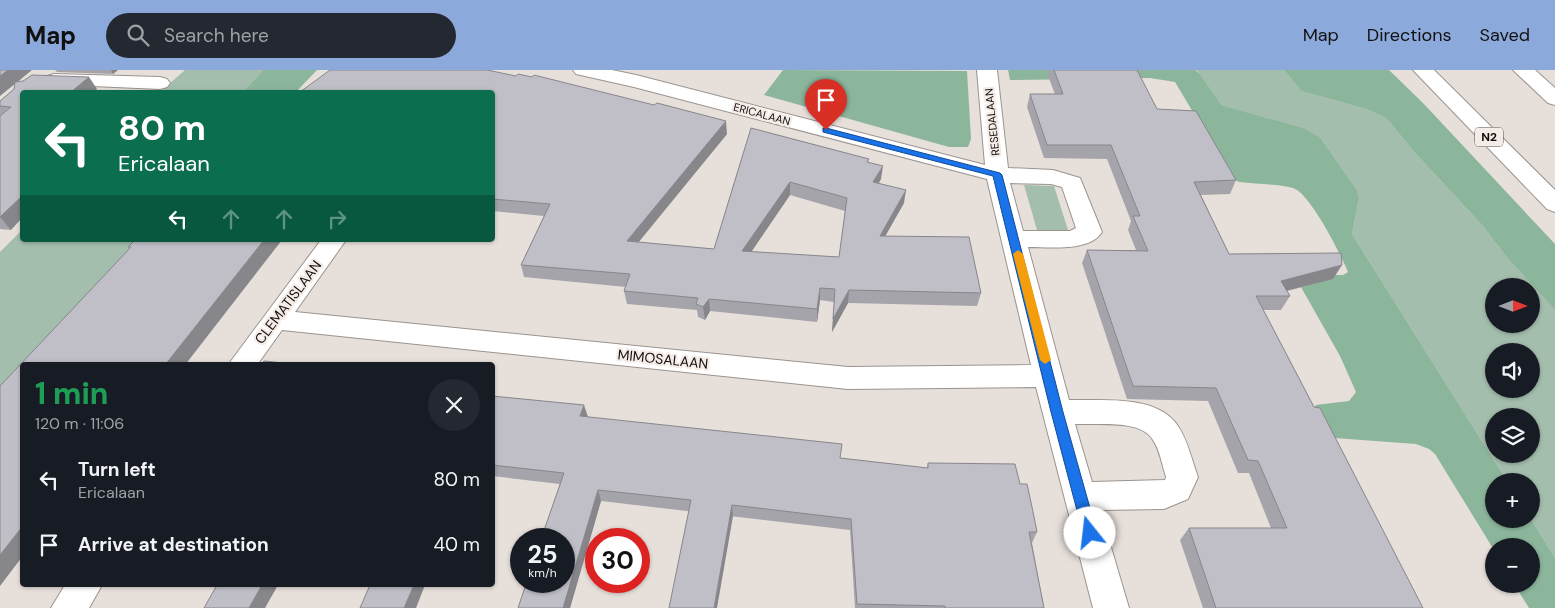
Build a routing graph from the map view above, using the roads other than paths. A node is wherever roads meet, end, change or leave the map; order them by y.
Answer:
1 (46, 70) edge
2 (584, 70) edge
3 (987, 70) edge
4 (1423, 70) edge
5 (1523, 70) edge
6 (160, 83) dead end
7 (1555, 98) edge
8 (997, 175) junction
9 (1555, 204) edge
10 (1014, 239) junction
11 (333, 242) edge
12 (277, 320) junction
13 (244, 362) edge
14 (1050, 376) junction
15 (1057, 412) junction
16 (1080, 496) junction
17 (85, 587) edge
18 (69, 608) edge
19 (1111, 608) edge

1 - 6 main road
2 - 8 main road, ERICALAAN
3 - 8 main road, RESEDALAAN
4 - 9 main road, N2
5 - 7 main road
8 - 10 main road, RESEDALAAN
8 - 10 main road, RESEDALAAN
10 - 14 main road, RESEDALAAN
11 - 12 main road, CLEMATISLAAN
12 - 13 main road, CLEMATISLAAN
12 - 14 main road, MIMOSALAAN
14 - 15 main road, RESEDALAAN
15 - 16 main road, RESEDALAAN
15 - 16 main road
16 - 19 main road, RESEDALAAN
17 - 18 main road

